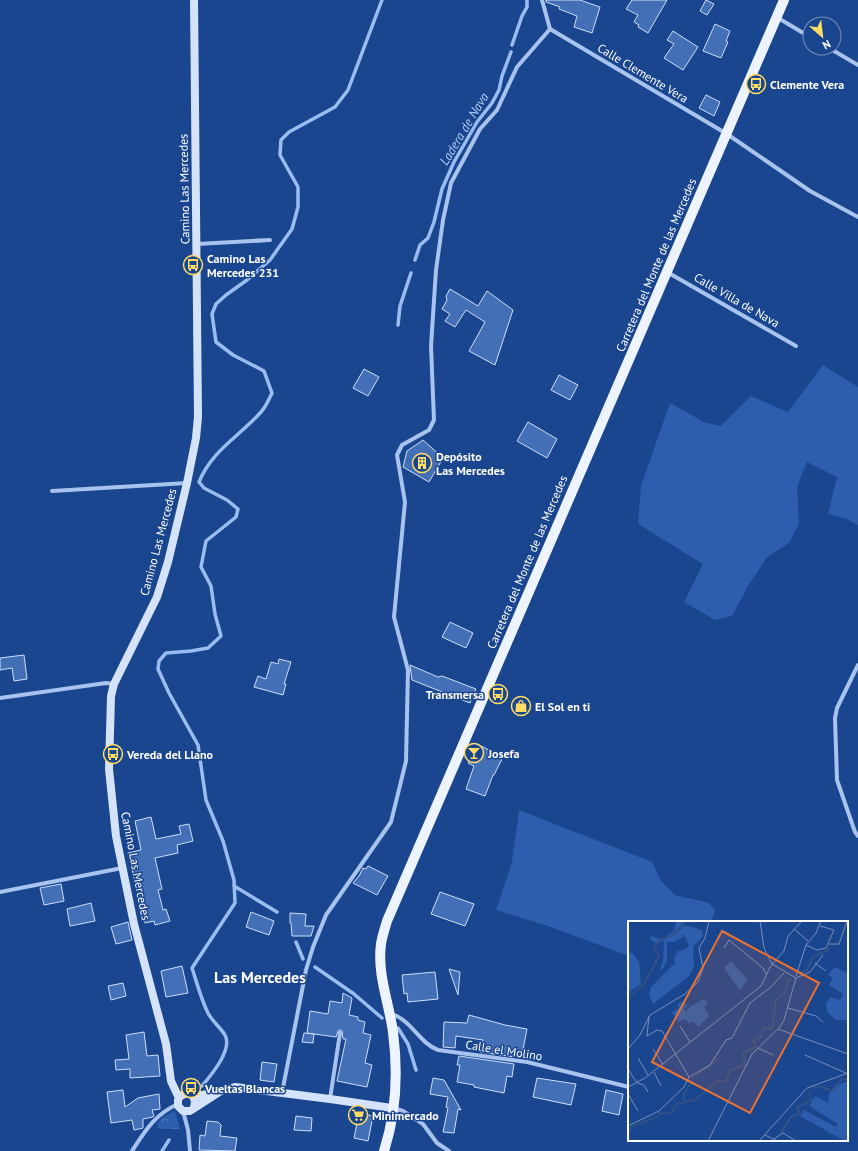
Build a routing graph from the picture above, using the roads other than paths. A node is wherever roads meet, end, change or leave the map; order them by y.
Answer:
1 (194, 0) edge
2 (542, 0) edge
3 (784, 0) edge
4 (777, 17) junction
5 (550, 29) junction
6 (802, 32) edge
7 (842, 56) edge
8 (858, 65) edge
9 (727, 134) junction
10 (858, 217) edge
11 (270, 240) dead end
12 (197, 244) junction
13 (667, 272) junction
14 (796, 346) dead end
15 (187, 482) junction
16 (52, 491) dead end
17 (858, 665) edge
18 (114, 684) junction
19 (0, 698) edge
20 (858, 836) edge
21 (122, 868) junction
22 (0, 892) edge
23 (388, 1013) junction
24 (340, 1033) dead end
25 (628, 1087) edge
26 (221, 1091) junction
27 (282, 1093) junction
28 (194, 1097) junction
29 (330, 1099) junction
30 (180, 1104) junction
31 (194, 1108) junction
32 (392, 1108) junction
33 (132, 1151) edge
34 (190, 1151) edge
35 (384, 1151) edge
36 (449, 1151) edge

1 - 12 main road, Camino Las Mercedes
2 - 5 street
3 - 4 main road, Carretera del Monte de las Mercedes
4 - 6 street
4 - 9 main road, Carretera del Monte de las Mercedes
5 - 9 street, Calle Clemente Vera
5 - 27 street
7 - 8 street
9 - 10 street, Calle Clemente Vera
9 - 13 main road, Carretera del Monte de las Mercedes
11 - 12 street
12 - 15 main road, Camino Las Mercedes
13 - 14 street, Calle Villa de Nava
13 - 23 main road, Carretera del Monte de las Mercedes
15 - 16 street
15 - 18 main road, Camino Las Mercedes
17 - 20 street
18 - 19 street
18 - 21 main road, Camino Las Mercedes
21 - 22 street
21 - 30 main road, Camino Las Mercedes
23 - 25 street, Calle el Molino
23 - 32 main road, Carretera del Monte de las Mercedes
24 - 29 street
26 - 27 main road
26 - 28 main road
26 - 31 main road
27 - 29 main road
28 - 30 main road
28 - 31 main road
29 - 32 main road
30 - 31 main road
30 - 33 street
30 - 34 street
32 - 35 main road, Carretera del Monte de las Mercedes
32 - 36 street

